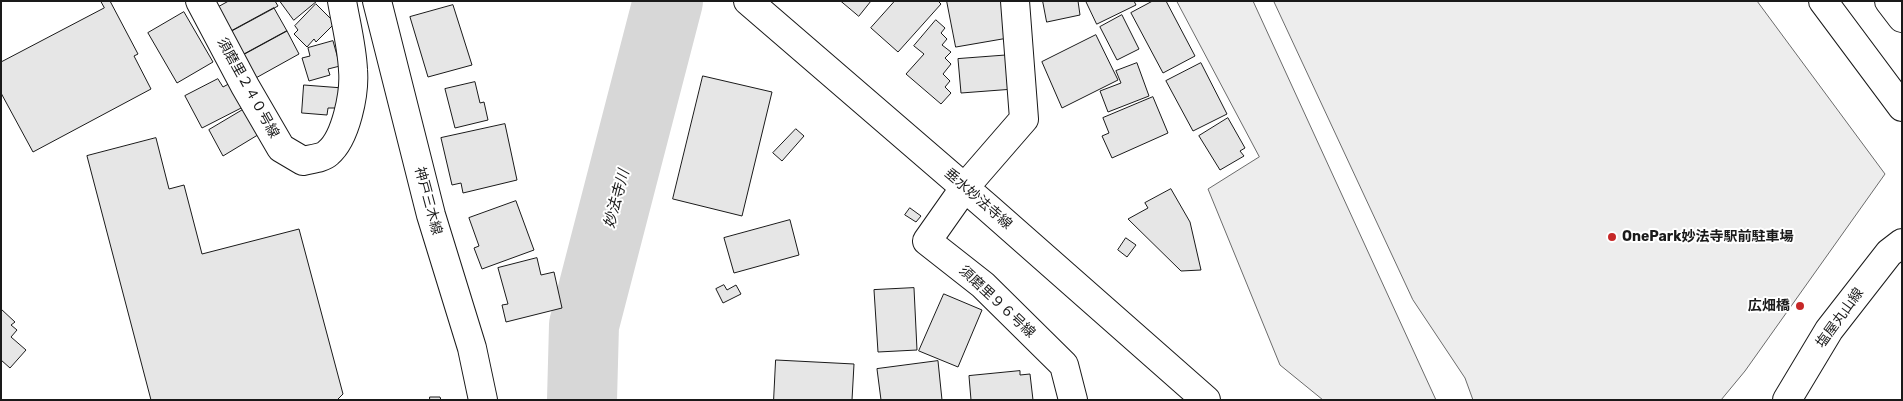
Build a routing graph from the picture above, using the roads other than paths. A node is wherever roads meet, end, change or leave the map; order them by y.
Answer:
1 (200, 1) edge
2 (342, 1) edge
3 (377, 1) edge
4 (748, 1) edge
5 (1015, 1) edge
6 (1823, 1) edge
7 (1890, 1) edge
8 (1902, 18) edge
9 (1902, 107) edge
10 (965, 187) junction
11 (1902, 243) edge
12 (1789, 398) edge
13 (483, 400) edge
14 (1073, 400) edge
15 (1206, 400) edge

1 - 2 main road, 須磨里２４０号線
3 - 13 main road, 神戸三木線
4 - 10 main road, 垂水妙法寺線
5 - 10 main road, 須磨里９６号線
6 - 9 main road
7 - 8 main road
10 - 14 main road, 須磨里９６号線
10 - 15 main road, 垂水妙法寺線
11 - 12 main road, 塩屋丸山線

